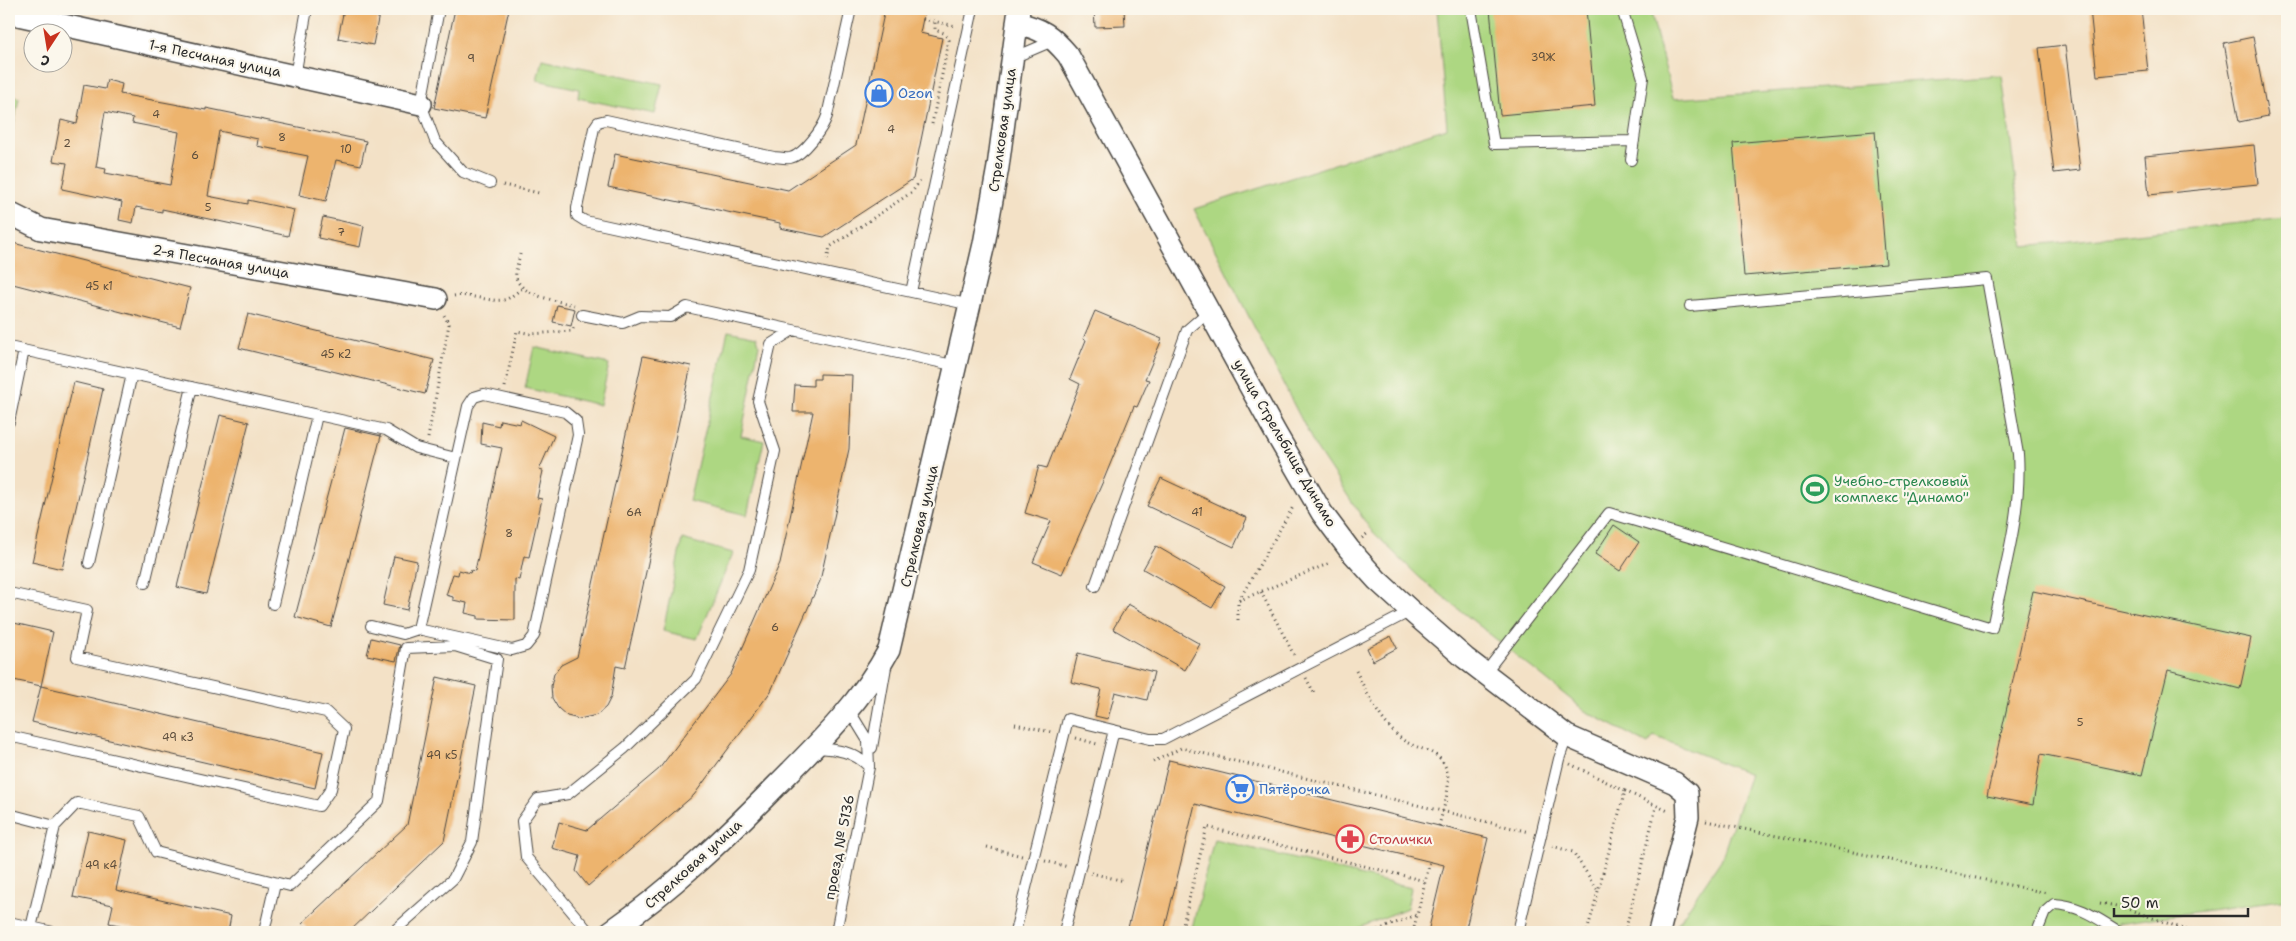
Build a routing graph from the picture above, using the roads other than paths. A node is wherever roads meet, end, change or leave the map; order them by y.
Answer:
1 (307, 9) edge
2 (440, 9) edge
3 (851, 9) edge
4 (973, 9) edge
5 (1471, 9) edge
6 (1622, 9) edge
7 (9, 13) edge
8 (1018, 16) edge
9 (1056, 40) junction
10 (1012, 58) junction
11 (295, 76) junction
12 (421, 104) junction
13 (1634, 142) junction
14 (1631, 160) dead end
15 (490, 183) road end
16 (9, 213) edge
17 (912, 292) junction
18 (436, 299) road end
19 (971, 305) junction
20 (1690, 306) dead end
21 (1209, 311) junction
22 (582, 315) road end
23 (793, 330) junction
24 (9, 347) edge
25 (24, 350) junction
26 (957, 366) junction
27 (132, 374) junction
28 (192, 387) junction
29 (317, 415) junction
30 (9, 422) edge
31 (456, 458) junction
32 (89, 563) dead end
33 (145, 583) dead end
34 (1095, 586) dead end
35 (9, 593) edge
36 (273, 604) dead end
37 (1411, 611) junction
38 (371, 626) dead end
39 (418, 629) junction
40 (456, 641) junction
41 (889, 650) junction
42 (1485, 673) junction
43 (849, 710) junction
44 (1114, 730) junction
45 (9, 736) edge
46 (1567, 736) junction
47 (814, 748) junction
48 (869, 767) junction
49 (9, 814) edge
50 (55, 826) junction
51 (275, 884) junction
52 (9, 922) edge
53 (31, 930) edge
54 (53, 932) edge
55 (264, 932) edge
56 (393, 932) edge
57 (589, 932) edge
58 (610, 932) edge
59 (836, 932) edge
60 (1015, 932) edge
61 (1064, 932) edge
62 (1518, 932) edge
63 (1659, 932) edge
64 (2037, 932) edge
65 (2120, 932) edge

1 - 11 lane
2 - 12 lane
3 - 17 lane
4 - 17 lane
5 - 13 lane
6 - 13 lane
7 - 11 street, 1-я Песчаная улица
8 - 9 street, улица Стрельбище Динамо
8 - 10 street, Стрелковая улица
9 - 10 lane
9 - 21 street, улица Стрельбище Динамо
10 - 19 street, Стрелковая улица
11 - 12 street, 1-я Песчаная улица
12 - 15 lane
13 - 14 lane
16 - 18 street, 2-я Песчаная улица
17 - 19 lane
19 - 26 street, Стрелковая улица
20 - 42 lane
21 - 34 lane
21 - 37 street, улица Стрельбище Динамо
22 - 23 lane
23 - 26 lane
23 - 57 lane
24 - 25 lane
25 - 27 lane
25 - 30 lane
26 - 41 street, Стрелковая улица
27 - 28 lane
27 - 32 lane
28 - 29 lane
28 - 33 lane
29 - 31 lane
29 - 36 lane
31 - 39 lane
31 - 40 lane
35 - 45 lane
37 - 42 street, улица Стрельбище Динамо
37 - 44 lane
38 - 39 lane
39 - 40 lane
40 - 51 lane
40 - 56 lane
41 - 43 street, Стрелковая улица
41 - 48 lane, проезд № 5136
42 - 46 street, улица Стрельбище Динамо
43 - 47 street, Стрелковая улица
43 - 48 lane, проезд № 5136
44 - 60 lane
44 - 61 lane
46 - 62 lane
46 - 63 street, улица Стрельбище Динамо
47 - 48 lane
47 - 58 street, Стрелковая улица
48 - 59 lane, проезд № 5136
49 - 50 lane
50 - 51 lane
50 - 53 lane
51 - 55 lane
52 - 53 lane
53 - 54 lane
64 - 65 lane

